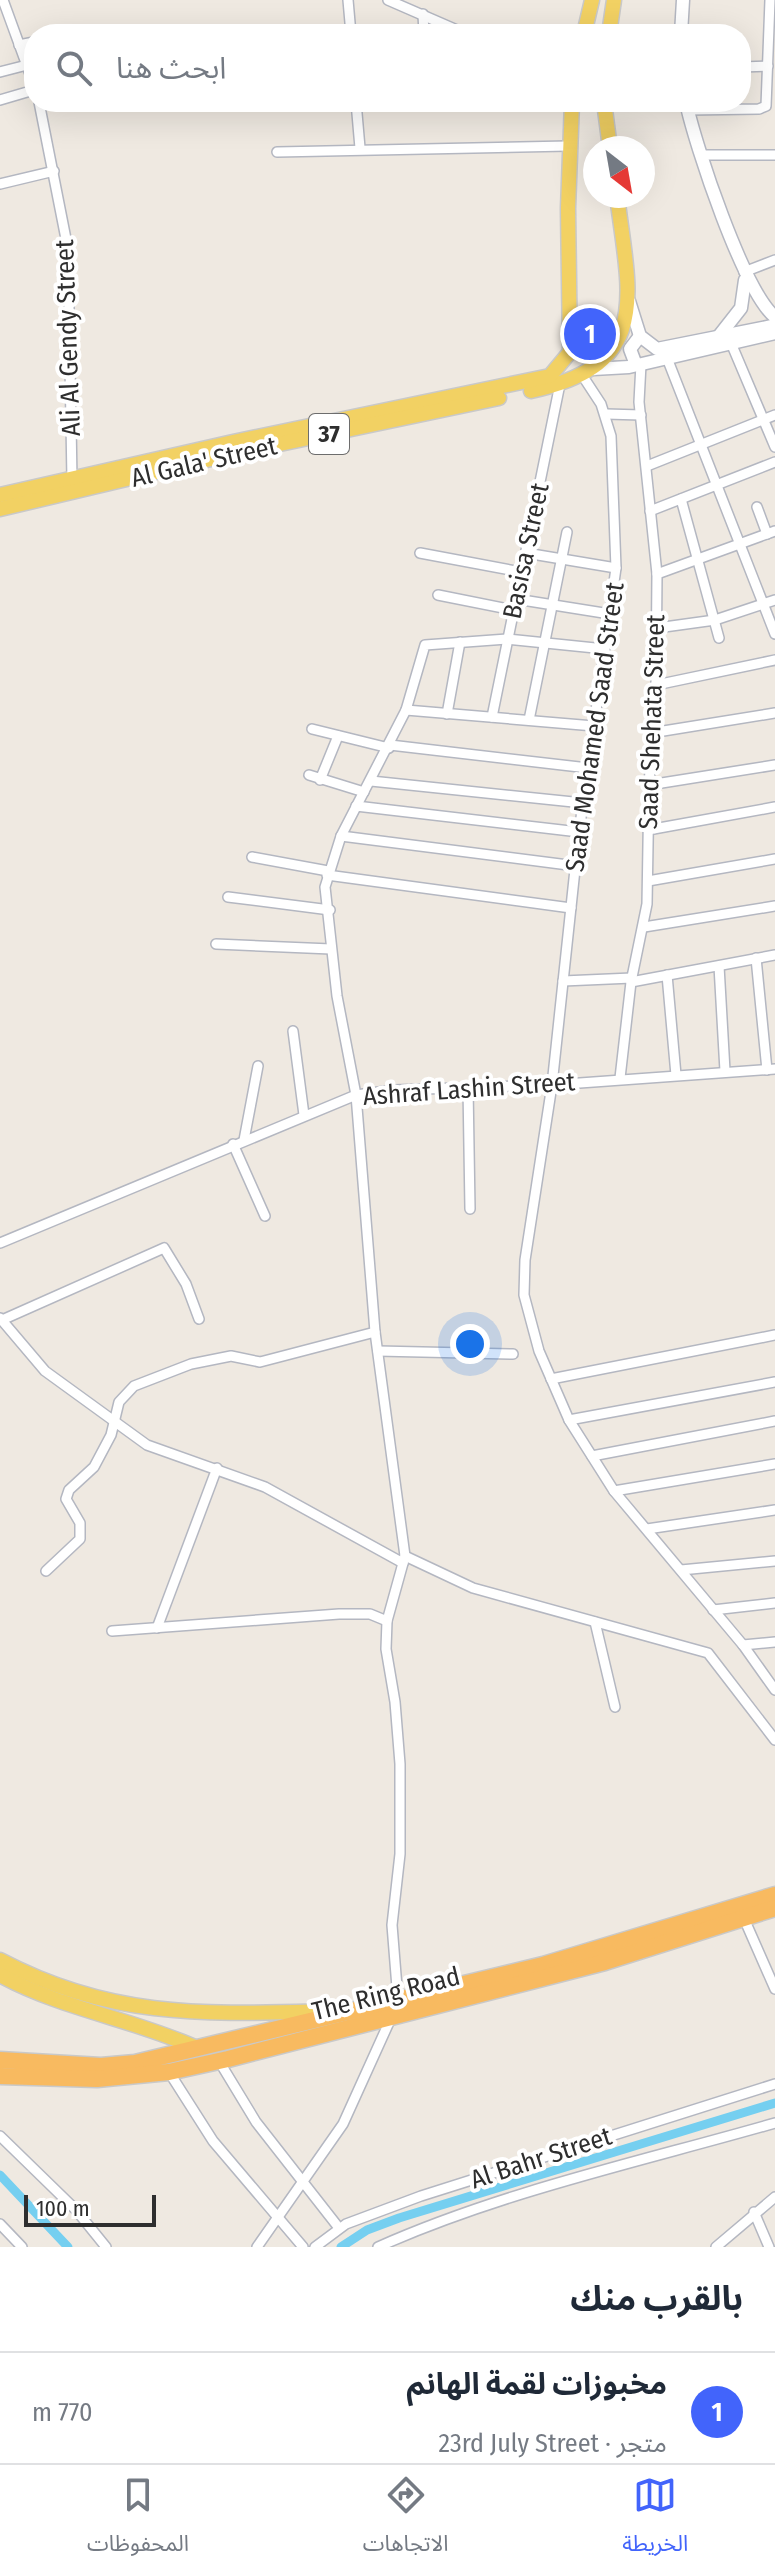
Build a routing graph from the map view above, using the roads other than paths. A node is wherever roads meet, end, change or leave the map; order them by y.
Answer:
1 (348, 0) edge
2 (388, 0) edge
3 (592, 0) edge
4 (614, 0) edge
5 (683, 0) edge
6 (770, 0) edge
7 (4, 4) edge
8 (423, 14) junction
9 (350, 24) edge
10 (424, 24) edge
11 (444, 24) edge
12 (586, 24) edge
13 (610, 24) edge
14 (682, 24) edge
15 (24, 44) edge
16 (19, 45) junction
17 (24, 58) edge
18 (24, 66) edge
19 (768, 66) junction
20 (751, 67) edge
21 (0, 72) edge
22 (24, 91) edge
23 (0, 100) edge
24 (751, 109) edge
25 (41, 112) edge
26 (357, 112) edge
27 (571, 112) edge
28 (605, 112) edge
29 (689, 112) edge
30 (608, 136) edge
31 (568, 146) junction
32 (360, 148) junction
33 (277, 152) dead end
34 (703, 155) junction
35 (775, 155) edge
36 (54, 171) junction
37 (0, 184) edge
38 (618, 208) edge
39 (775, 260) edge
40 (744, 272) junction
41 (628, 308) junction
42 (775, 317) edge
43 (775, 325) edge
44 (775, 333) edge
45 (640, 336) junction
46 (571, 337) junction
47 (719, 337) junction
48 (731, 343) junction
49 (667, 358) junction
50 (638, 364) junction
51 (587, 372) junction
52 (560, 384) junction
53 (606, 414) junction
54 (641, 415) junction
55 (775, 415) edge
56 (764, 420) junction
57 (360, 421) junction
58 (703, 445) junction
59 (775, 447) edge
60 (775, 462) edge
61 (647, 466) junction
62 (72, 480) junction
63 (718, 484) junction
64 (0, 495) edge
65 (681, 499) junction
66 (757, 507) dead end
67 (0, 509) edge
68 (650, 511) junction
69 (567, 532) dead end
70 (772, 534) edge
71 (741, 544) junction
72 (420, 553) dead end
73 (526, 553) junction
74 (562, 559) junction
75 (698, 559) junction
76 (616, 568) junction
77 (521, 572) junction
78 (657, 574) junction
79 (438, 595) dead end
80 (775, 600) edge
81 (514, 605) junction
82 (552, 605) junction
83 (764, 605) junction
84 (610, 614) junction
85 (715, 620) junction
86 (657, 628) junction
87 (775, 634) edge
88 (719, 638) dead end
89 (507, 639) junction
90 (460, 642) junction
91 (545, 643) junction
92 (605, 649) junction
93 (775, 660) edge
94 (656, 685) junction
95 (406, 710) junction
96 (775, 713) edge
97 (447, 714) junction
98 (492, 717) junction
99 (529, 720) junction
100 (594, 726) junction
101 (312, 729) dead end
102 (651, 733) junction
103 (338, 736) junction
104 (390, 746) junction
105 (775, 765) edge
106 (588, 768) junction
107 (309, 775) dead end
108 (320, 780) junction
109 (371, 781) junction
110 (649, 785) junction
111 (364, 792) junction
112 (583, 803) junction
113 (356, 806) junction
114 (775, 807) edge
115 (648, 830) junction
116 (579, 832) junction
117 (341, 836) junction
118 (252, 857) dead end
119 (775, 859) edge
120 (576, 866) junction
121 (328, 873) junction
122 (648, 881) junction
123 (228, 897) dead end
124 (775, 906) edge
125 (571, 908) junction
126 (330, 910) junction
127 (644, 927) junction
128 (216, 944) dead end
129 (331, 949) junction
130 (775, 955) edge
131 (756, 958) junction
132 (719, 966) junction
133 (667, 975) junction
134 (631, 980) junction
135 (563, 981) junction
136 (293, 1031) dead end
137 (258, 1066) dead end
138 (771, 1070) edge
139 (725, 1071) junction
140 (676, 1075) junction
141 (620, 1078) junction
142 (552, 1085) junction
143 (468, 1087) junction
144 (356, 1095) junction
145 (304, 1115) junction
146 (244, 1140) junction
147 (233, 1144) junction
148 (470, 1209) dead end
149 (265, 1216) dead end
150 (0, 1243) edge
151 (1, 1319) edge
152 (199, 1319) dead end
153 (375, 1332) junction
154 (775, 1335) edge
155 (378, 1351) junction
156 (513, 1354) dead end
157 (551, 1379) junction
158 (775, 1382) edge
159 (569, 1420) junction
160 (113, 1421) junction
161 (775, 1421) edge
162 (592, 1456) junction
163 (775, 1464) edge
164 (217, 1468) junction
165 (614, 1491) junction
166 (775, 1510) edge
167 (647, 1529) junction
168 (404, 1560) junction
169 (775, 1561) edge
170 (681, 1570) junction
171 (46, 1571) dead end
172 (775, 1603) edge
173 (713, 1610) junction
174 (387, 1621) junction
175 (595, 1622) junction
176 (157, 1628) junction
177 (112, 1631) dead end
178 (775, 1642) edge
179 (743, 1645) junction
180 (772, 1680) edge
181 (775, 1690) edge
182 (615, 1707) dead end
183 (775, 1740) edge
184 (775, 1895) edge
185 (775, 1908) edge
186 (742, 1913) junction
187 (0, 1960) edge
188 (0, 1975) edge
189 (40, 1986) junction
190 (775, 1989) edge
191 (398, 2000) junction
192 (357, 2010) junction
193 (391, 2018) junction
194 (197, 2048) junction
195 (0, 2060) edge
196 (219, 2061) junction
197 (169, 2072) junction
198 (0, 2076) edge
199 (775, 2084) edge
200 (775, 2123) edge
201 (0, 2136) edge
202 (302, 2182) junction
203 (775, 2197) edge
204 (754, 2212) junction
205 (278, 2217) junction
206 (0, 2224) edge
207 (339, 2228) junction
208 (22, 2247) edge
209 (106, 2247) edge
210 (257, 2247) edge
211 (303, 2247) edge
212 (315, 2247) edge
213 (378, 2247) edge
214 (716, 2247) edge
215 (769, 2247) edge

1 - 9 street
2 - 8 street
3 - 12 main road
4 - 13 main road
5 - 14 street
6 - 19 street
7 - 16 street
8 - 10 street
8 - 11 street
15 - 16 street
16 - 17 street
18 - 21 street
19 - 20 street
19 - 24 street
22 - 23 street
25 - 36 street, Ali Al Gendy Street
26 - 32 street
27 - 31 main road, 37
28 - 30 main road
29 - 34 street
31 - 32 street
31 - 46 main road, 37
32 - 33 street
34 - 35 street
34 - 40 street
36 - 37 street
36 - 62 street, Ali Al Gendy Street
38 - 41 main road
39 - 40 street
40 - 42 street
40 - 47 street
41 - 45 street
41 - 46 main road
41 - 51 main road, Al Gala' Street / 37
43 - 47 street
44 - 48 street, Al Gala' Street
45 - 47 street
45 - 50 street
46 - 57 main road, Al Gala' Street / 37
48 - 49 street, Al Gala' Street
48 - 56 street
49 - 50 street, Al Gala' Street
49 - 58 street
50 - 51 street, Al Gala' Street
50 - 54 street, Saad Shehata Street
51 - 52 main road, Al Gala' Street / 37
51 - 53 street, Saad Mohamed Saad Street
52 - 57 main road, Al Gala' Street / 37
52 - 73 street, Basisa Street
53 - 54 street
53 - 76 street, Saad Mohamed Saad Street
54 - 61 street, Saad Shehata Street
55 - 56 street
56 - 58 street
56 - 59 street
57 - 62 main road, Al Gala' Street / 37
57 - 67 main road, Al Gala' Street / 37
58 - 61 street
58 - 63 street
60 - 63 street
61 - 68 street, Saad Shehata Street
62 - 64 main road, Al Gala' Street / 37
63 - 65 street
63 - 71 street
65 - 68 street
65 - 75 street
66 - 70 street
68 - 78 street, Saad Shehata Street
69 - 74 street
70 - 71 street
71 - 75 street
71 - 83 street
72 - 77 street
73 - 74 street
73 - 77 street, Basisa Street
74 - 76 street
74 - 82 street
75 - 78 street
75 - 85 street
76 - 84 street, Saad Mohamed Saad Street
77 - 81 street, Basisa Street
78 - 86 street, Saad Shehata Street
79 - 81 street
80 - 83 street
81 - 82 street
81 - 89 street, Basisa Street
82 - 84 street
82 - 91 street
83 - 85 street
83 - 87 street
84 - 92 street, Saad Mohamed Saad Street
85 - 86 street
85 - 88 street
86 - 94 street, Saad Shehata Street
89 - 90 street
89 - 91 street
89 - 98 street, Basisa Street
90 - 95 street
90 - 97 street
91 - 92 street
91 - 99 street
92 - 100 street, Saad Mohamed Saad Street
93 - 94 street
94 - 102 street, Saad Shehata Street
95 - 97 street
95 - 104 street
96 - 102 street
97 - 98 street
98 - 99 street
99 - 100 street
100 - 106 street, Saad Mohamed Saad Street
101 - 103 street
102 - 110 street, Saad Shehata Street
103 - 104 street
103 - 108 street
104 - 106 street
104 - 109 street
105 - 110 street
106 - 112 street, Saad Mohamed Saad Street
107 - 108 street
108 - 111 street
109 - 111 street
109 - 112 street
110 - 115 street, Saad Shehata Street
111 - 113 street
112 - 116 street, Saad Mohamed Saad Street
113 - 116 street
113 - 117 street
114 - 115 street
115 - 122 street, Saad Shehata Street
116 - 120 street, Saad Mohamed Saad Street
117 - 120 street
117 - 121 street
118 - 121 street
119 - 122 street
120 - 125 street, Saad Mohamed Saad Street
121 - 125 street
121 - 126 street
122 - 127 street, Saad Shehata Street
123 - 126 street
124 - 127 street
125 - 135 street, Saad Mohamed Saad Street
126 - 129 street
127 - 134 street, Saad Shehata Street
128 - 129 street
129 - 144 street
130 - 131 street
131 - 132 street
131 - 138 street
132 - 133 street
132 - 139 street
133 - 134 street
133 - 140 street
134 - 135 street
134 - 141 street, Saad Shehata Street
135 - 142 street, Saad Mohamed Saad Street
136 - 145 street
137 - 146 street
138 - 139 street, Ashraf Lashin Street
139 - 140 street, Ashraf Lashin Street
140 - 141 street, Ashraf Lashin Street
141 - 142 street, Ashraf Lashin Street
142 - 143 street, Ashraf Lashin Street
142 - 157 street, Saad Mohamed Saad Street
143 - 144 street, Ashraf Lashin Street
143 - 148 street
144 - 145 street, Ashraf Lashin Street
144 - 153 street
145 - 146 street, Ashraf Lashin Street
146 - 147 street, Ashraf Lashin Street
147 - 149 street
147 - 150 street, Ashraf Lashin Street
151 - 152 street
151 - 160 street
153 - 155 street
153 - 160 street
154 - 157 street
155 - 156 street
155 - 168 street
157 - 159 street, Saad Mohamed Saad Street
158 - 159 street
159 - 162 street, Saad Mohamed Saad Street
160 - 164 street
160 - 171 street
161 - 162 street
162 - 165 street, Saad Mohamed Saad Street
163 - 165 street
164 - 168 street
164 - 176 street
165 - 167 street, Saad Mohamed Saad Street
166 - 167 street
167 - 170 street, Saad Mohamed Saad Street
168 - 174 street
168 - 175 street
169 - 170 street
170 - 173 street, Saad Mohamed Saad Street
172 - 173 street
173 - 179 street, Saad Mohamed Saad Street
174 - 176 street
174 - 191 street
175 - 182 street
175 - 183 street
176 - 177 street
178 - 179 street
179 - 180 street, Saad Mohamed Saad Street
180 - 181 street, Saad Mohamed Saad Street
184 - 186 highway, The Ring Road
185 - 186 highway, The Ring Road
186 - 190 street
186 - 191 highway, The Ring Road
186 - 193 highway, The Ring Road
187 - 189 main road, The Ring Road
188 - 189 main road, The Ring Road
189 - 192 main road, The Ring Road
189 - 194 main road, The Ring Road
191 - 192 highway, The Ring Road
192 - 194 highway, The Ring Road
193 - 196 highway, The Ring Road
193 - 202 street
194 - 195 highway, The Ring Road
196 - 197 highway, The Ring Road
196 - 202 street
197 - 198 highway, The Ring Road
197 - 205 street
199 - 207 street, Al Bahr Street
200 - 213 street, Al Bahr Street
201 - 209 street
202 - 205 street
202 - 207 street
203 - 204 street
204 - 214 street
204 - 215 street
205 - 210 street
205 - 211 street
206 - 208 street
207 - 212 street, Al Bahr Street

